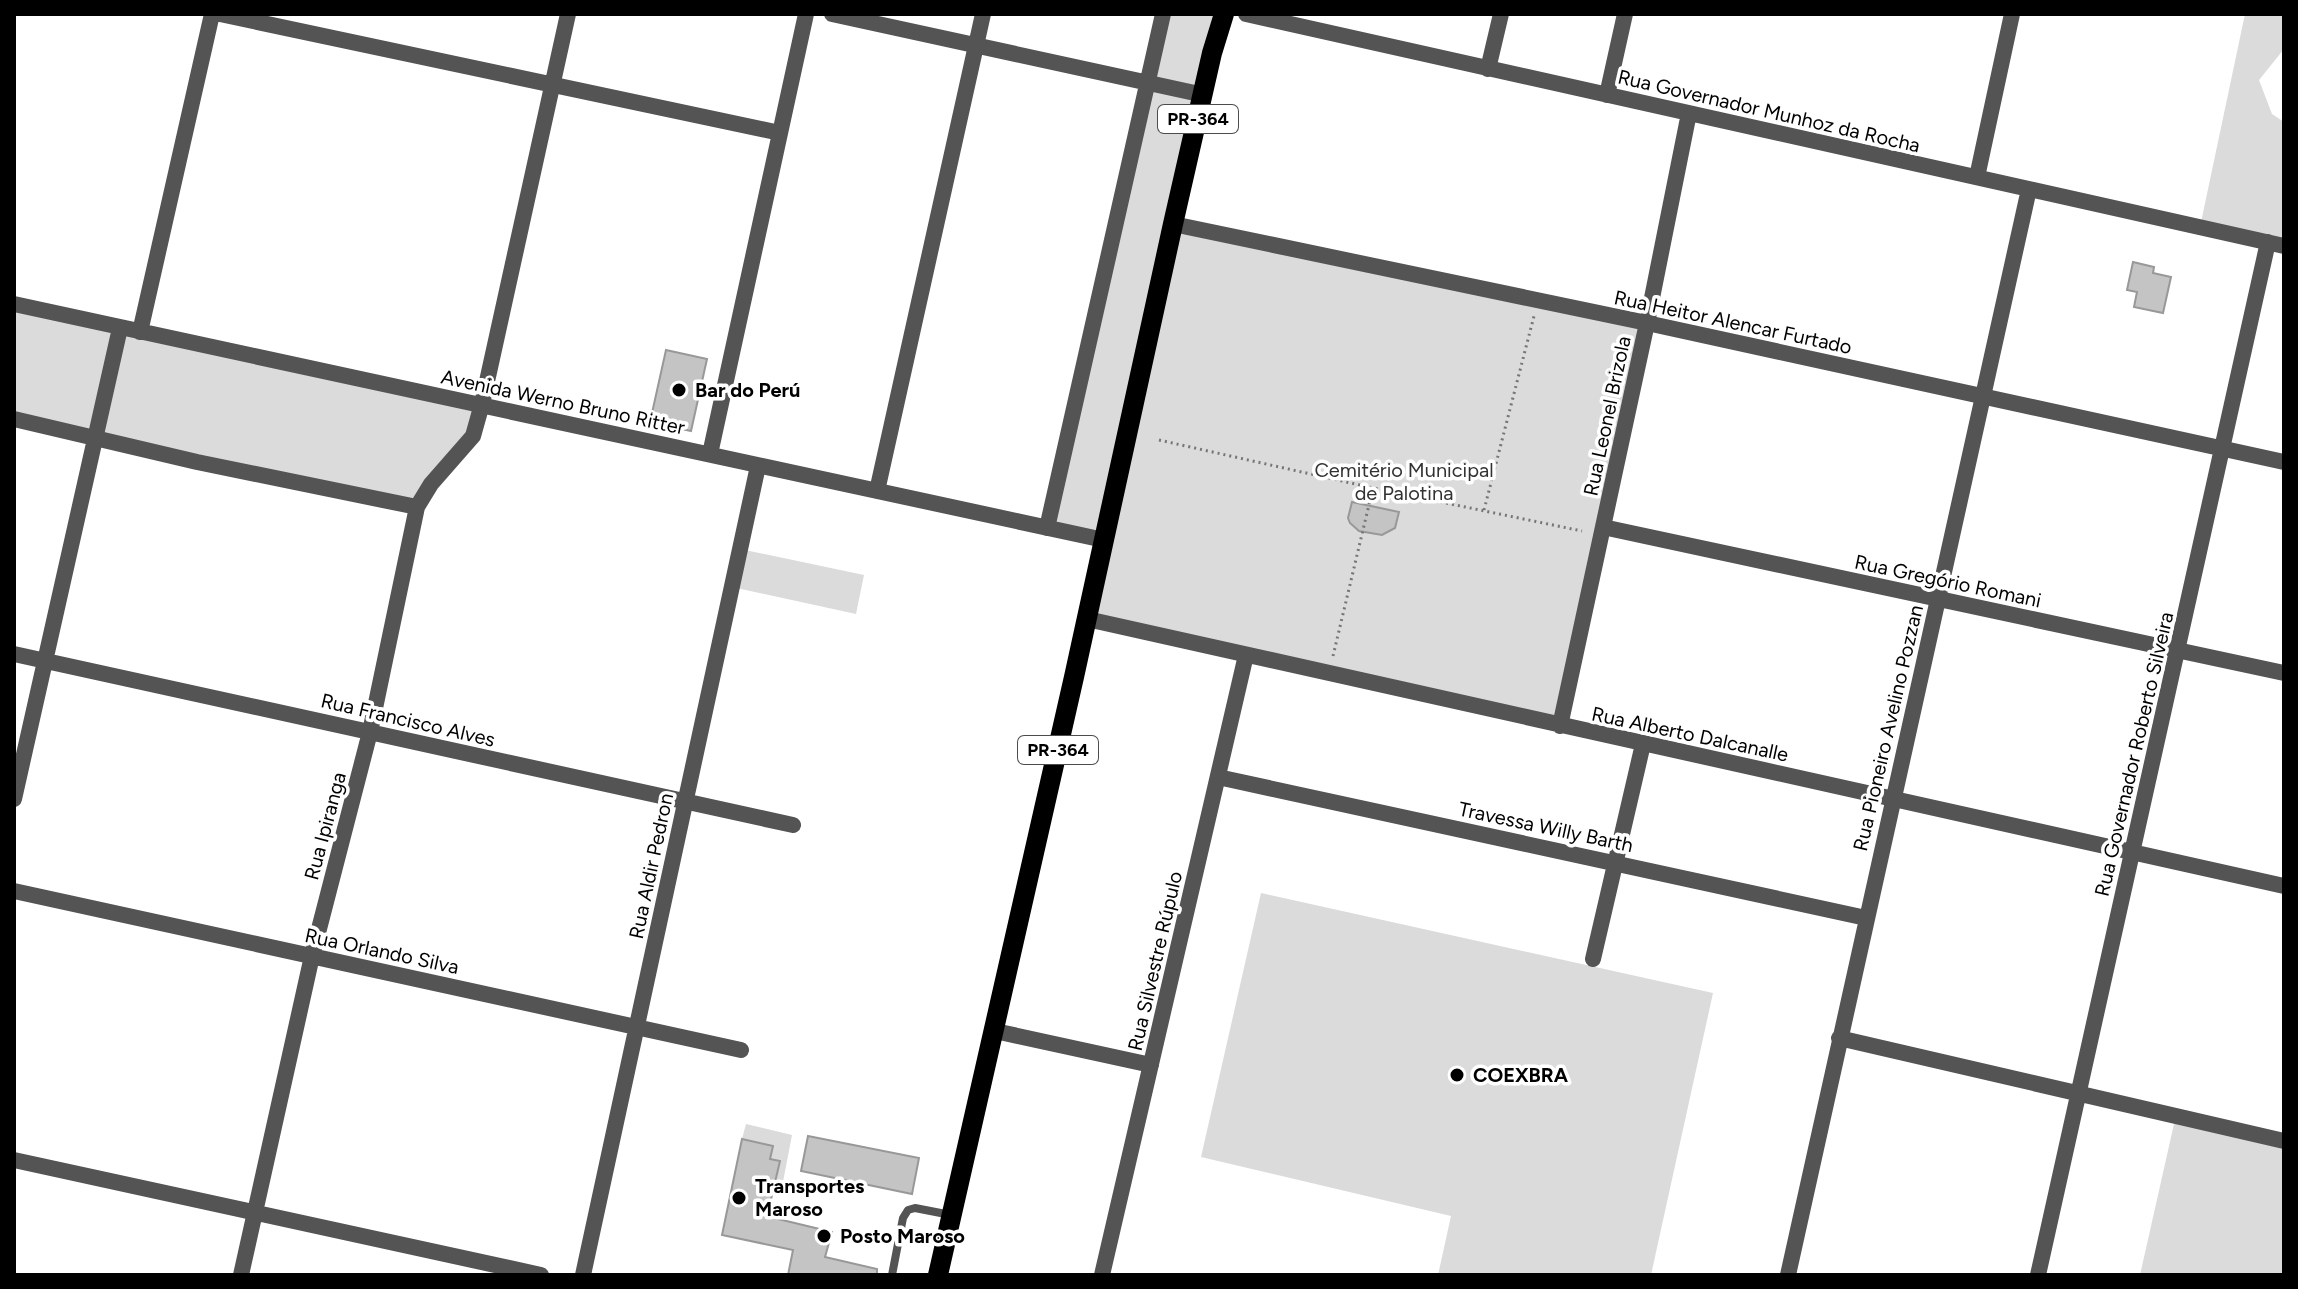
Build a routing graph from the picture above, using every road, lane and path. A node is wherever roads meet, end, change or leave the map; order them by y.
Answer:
1 (212, 14) edge
2 (220, 14) edge
3 (568, 14) edge
4 (806, 14) edge
5 (832, 14) edge
6 (983, 14) edge
7 (1163, 14) edge
8 (1224, 14) edge
9 (1246, 14) edge
10 (1501, 14) edge
11 (1625, 14) edge
12 (2012, 14) edge
13 (976, 45) junction
14 (1488, 69) junction
15 (1147, 82) junction
16 (553, 85) junction
17 (1204, 95) junction
18 (1607, 95) junction
19 (1689, 113) junction
20 (780, 133) junction
21 (1977, 177) junction
22 (2029, 189) junction
23 (1173, 224) junction
24 (2276, 244) edge
25 (14, 304) edge
26 (1535, 312) dead end
27 (1647, 323) junction
28 (120, 328) junction
29 (140, 332) junction
30 (1982, 396) junction
31 (482, 404) junction
32 (14, 419) edge
33 (94, 438) junction
34 (1159, 440) dead end
35 (2222, 449) junction
36 (710, 454) junction
37 (2284, 462) edge
38 (758, 466) junction
39 (1373, 488) junction
40 (877, 491) junction
41 (417, 507) junction
42 (1484, 511) junction
43 (1603, 527) junction
44 (1047, 528) junction
45 (1582, 531) dead end
46 (1104, 540) junction
47 (1937, 599) junction
48 (1087, 619) junction
49 (2177, 650) junction
50 (14, 654) edge
51 (1246, 655) junction
52 (45, 661) junction
53 (2284, 673) edge
54 (1329, 674) junction
55 (1560, 726) junction
56 (370, 732) junction
57 (1643, 744) junction
58 (1218, 777) junction
59 (14, 799) edge
60 (1892, 799) junction
61 (686, 803) junction
62 (793, 825) dead end
63 (2132, 852) junction
64 (1615, 863) junction
65 (2284, 886) edge
66 (14, 891) edge
67 (1866, 918) junction
68 (312, 956) junction
69 (1593, 959) dead end
70 (637, 1027) junction
71 (995, 1031) junction
72 (1839, 1038) junction
73 (741, 1050) dead end
74 (1151, 1065) junction
75 (2079, 1093) junction
76 (2284, 1141) edge
77 (14, 1160) edge
78 (255, 1212) junction
79 (952, 1215) junction
80 (241, 1275) edge
81 (541, 1275) edge
82 (583, 1275) edge
83 (892, 1275) edge
84 (938, 1275) edge
85 (1102, 1275) edge
86 (1788, 1275) edge
87 (2038, 1275) edge

1 - 29 street
2 - 16 street
3 - 16 street, Rua Ipiranga
4 - 20 street
5 - 13 street
6 - 13 street
7 - 15 street
8 - 17 main road, PR-364
9 - 14 street, Rua Governador Munhoz da Rocha
10 - 14 street
11 - 18 street
12 - 21 street
13 - 15 street
13 - 40 street
14 - 18 street, Rua Governador Munhoz da Rocha
15 - 17 street
15 - 44 street
16 - 20 street
16 - 31 street, Rua Ipiranga
17 - 23 main road, PR-364
18 - 19 street, Rua Governador Munhoz da Rocha
19 - 21 street, Rua Governador Munhoz da Rocha
19 - 27 street, Rua Leonel Brizola
20 - 36 street
21 - 22 street, Rua Governador Munhoz da Rocha
22 - 24 street, Rua Governador Munhoz da Rocha
22 - 30 street, Rua Pioneiro Avelino Pozzan
23 - 27 street, Rua Heitor Alencar Furtado
23 - 46 main road, PR-364
24 - 35 street, Rua Governador Roberto Silveira
25 - 28 street, Avenida Werno Bruno Ritter
26 - 42 path
27 - 30 street, Rua Heitor Alencar Furtado
27 - 43 street, Rua Leonel Brizola
28 - 29 street, Avenida Werno Bruno Ritter
28 - 33 street
29 - 31 street, Avenida Werno Bruno Ritter
30 - 35 street, Rua Heitor Alencar Furtado
30 - 47 street, Rua Pioneiro Avelino Pozzan
31 - 36 street, Avenida Werno Bruno Ritter
31 - 41 street, Rua Ipiranga
32 - 33 street
33 - 41 street
33 - 52 street
34 - 39 path
35 - 37 street, Rua Heitor Alencar Furtado
35 - 49 street, Rua Governador Roberto Silveira
36 - 38 street, Avenida Werno Bruno Ritter
38 - 40 street, Avenida Werno Bruno Ritter
38 - 61 street, Rua Aldir Pedron
39 - 42 path
39 - 54 path
40 - 44 street, Avenida Werno Bruno Ritter
41 - 56 street, Rua Ipiranga
42 - 45 path
43 - 47 street, Rua Gregório Romani
43 - 55 street, Rua Leonel Brizola
44 - 46 street, Avenida Werno Bruno Ritter
46 - 48 main road, PR-364
47 - 49 street, Rua Gregório Romani
47 - 60 street, Rua Pioneiro Avelino Pozzan
48 - 51 street, Rua Alberto Dalcanalle
48 - 71 main road, PR-364
49 - 53 street, Rua Gregório Romani
49 - 63 street, Rua Governador Roberto Silveira
50 - 52 street, Rua Francisco Alves
51 - 54 street, Rua Alberto Dalcanalle
51 - 58 street, Rua Silvestre Rúpulo
52 - 56 street, Rua Francisco Alves
52 - 59 street
54 - 55 street, Rua Alberto Dalcanalle
55 - 57 street, Rua Alberto Dalcanalle
56 - 61 street, Rua Francisco Alves
56 - 68 street, Rua Ipiranga
57 - 60 street, Rua Alberto Dalcanalle
57 - 64 street
58 - 64 street, Travessa Willy Barth
58 - 74 street, Rua Silvestre Rúpulo
60 - 63 street, Rua Alberto Dalcanalle
60 - 67 street, Rua Pioneiro Avelino Pozzan
61 - 62 street, Rua Francisco Alves
61 - 70 street, Rua Aldir Pedron
63 - 65 street, Rua Alberto Dalcanalle
63 - 75 street, Rua Governador Roberto Silveira
64 - 67 street, Travessa Willy Barth
64 - 69 street
66 - 68 street, Rua Orlando Silva
67 - 72 street, Rua Pioneiro Avelino Pozzan
68 - 70 street, Rua Orlando Silva
68 - 78 street, Rua Ipiranga
70 - 73 street, Rua Orlando Silva
70 - 82 street, Rua Aldir Pedron
71 - 74 street
71 - 79 main road, PR-364
72 - 75 street
72 - 86 street, Rua Pioneiro Avelino Pozzan
74 - 85 street, Rua Silvestre Rúpulo
75 - 76 street
75 - 87 street, Rua Governador Roberto Silveira
77 - 78 street
78 - 80 street, Rua Ipiranga
78 - 81 street
79 - 83 lane
79 - 84 main road, PR-364

